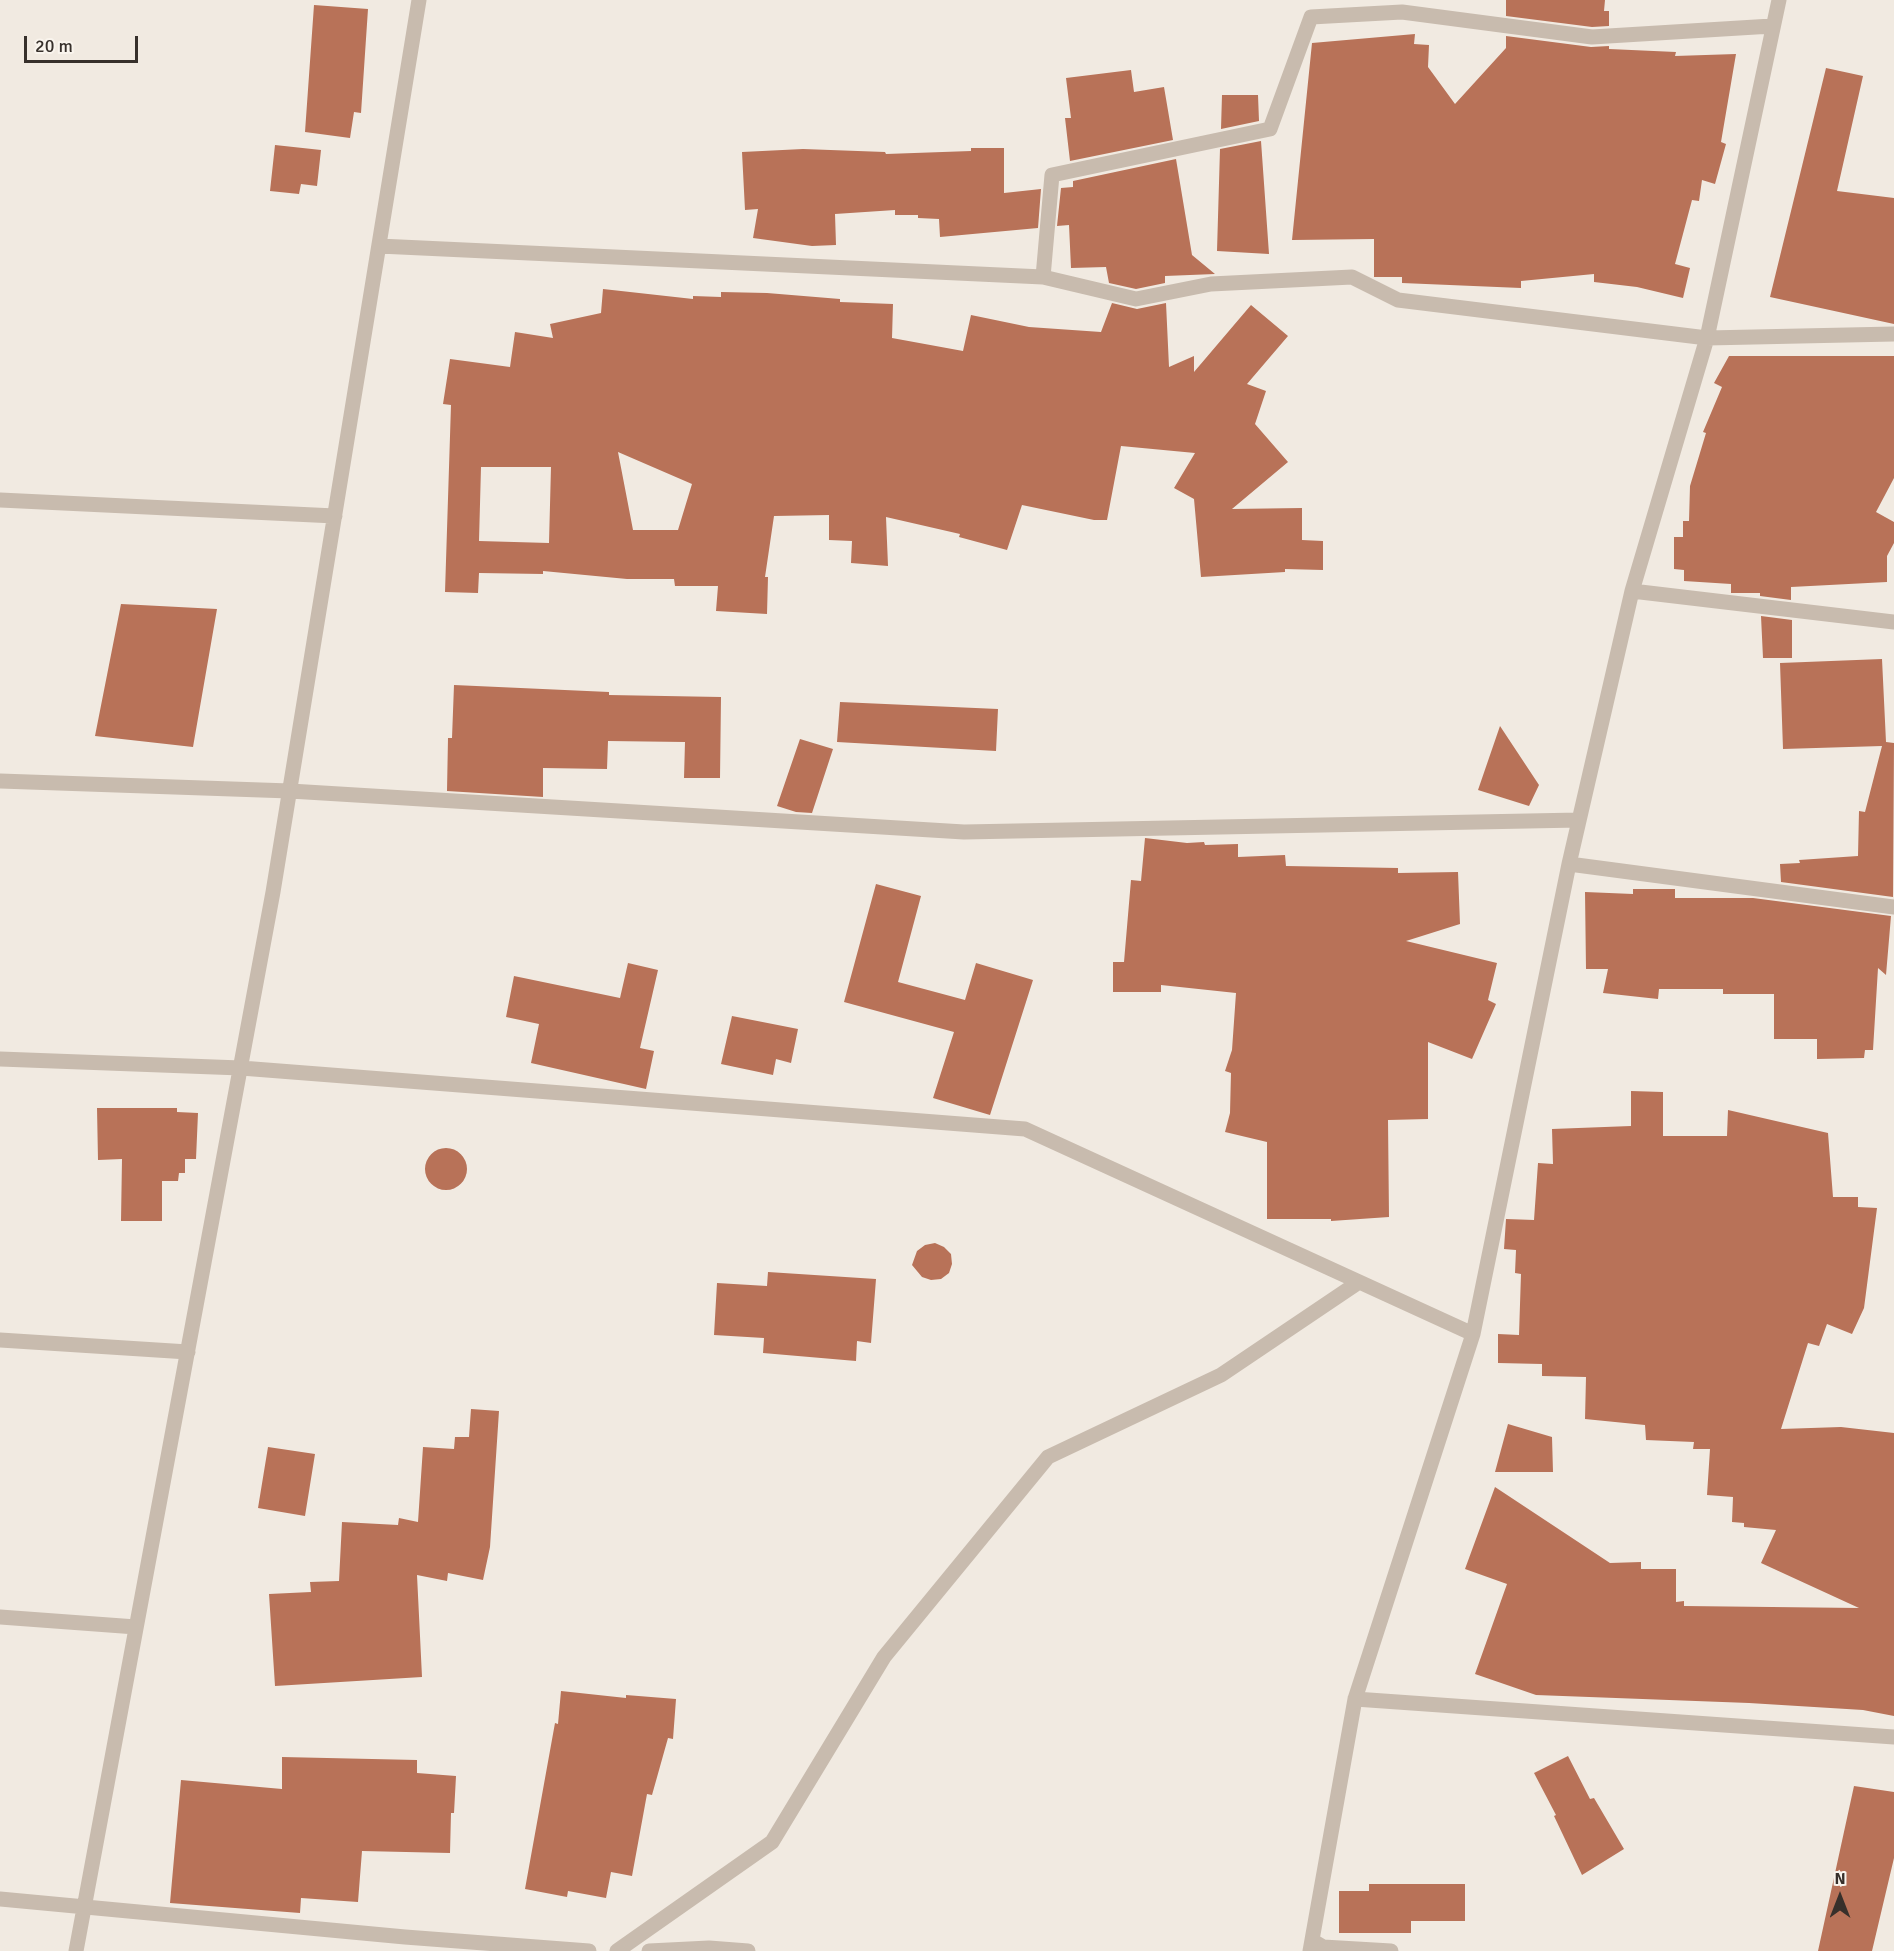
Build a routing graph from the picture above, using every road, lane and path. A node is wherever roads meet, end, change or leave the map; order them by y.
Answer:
1 (419, 0) edge
2 (1779, 0) edge
3 (1772, 26) junction
4 (379, 246) junction
5 (1043, 277) junction
6 (1894, 334) edge
7 (1707, 338) junction
8 (0, 500) edge
9 (335, 516) junction
10 (1632, 591) junction
11 (1894, 622) edge
12 (0, 781) edge
13 (290, 791) junction
14 (1579, 820) junction
15 (1569, 864) junction
16 (1894, 907) edge
17 (0, 1059) edge
18 (241, 1068) junction
19 (1359, 1282) junction
20 (1473, 1334) junction
21 (0, 1340) edge
22 (188, 1352) junction
23 (0, 1617) edge
24 (136, 1627) junction
25 (1355, 1699) junction
26 (1894, 1737) edge
27 (0, 1899) edge
28 (84, 1906) junction
29 (1312, 1946) edge
30 (76, 1951) edge
31 (589, 1951) edge
32 (616, 1951) edge
33 (649, 1951) edge
34 (748, 1951) edge
35 (1391, 1951) edge

1 - 4 street
2 - 3 street
3 - 5 street
3 - 7 street
4 - 5 street
4 - 9 street
5 - 7 street
6 - 7 street
7 - 10 street
8 - 9 street
9 - 13 street
10 - 11 street
10 - 14 street
12 - 13 street
13 - 14 street
13 - 18 street
14 - 15 street
15 - 16 street
15 - 20 street
17 - 18 street
18 - 19 street
18 - 22 street
19 - 20 street
19 - 32 street
20 - 25 street
21 - 22 street
22 - 24 street
23 - 24 street
24 - 28 street
25 - 26 street
25 - 29 street
27 - 28 street
28 - 30 street
28 - 31 street
29 - 35 street
33 - 34 street

